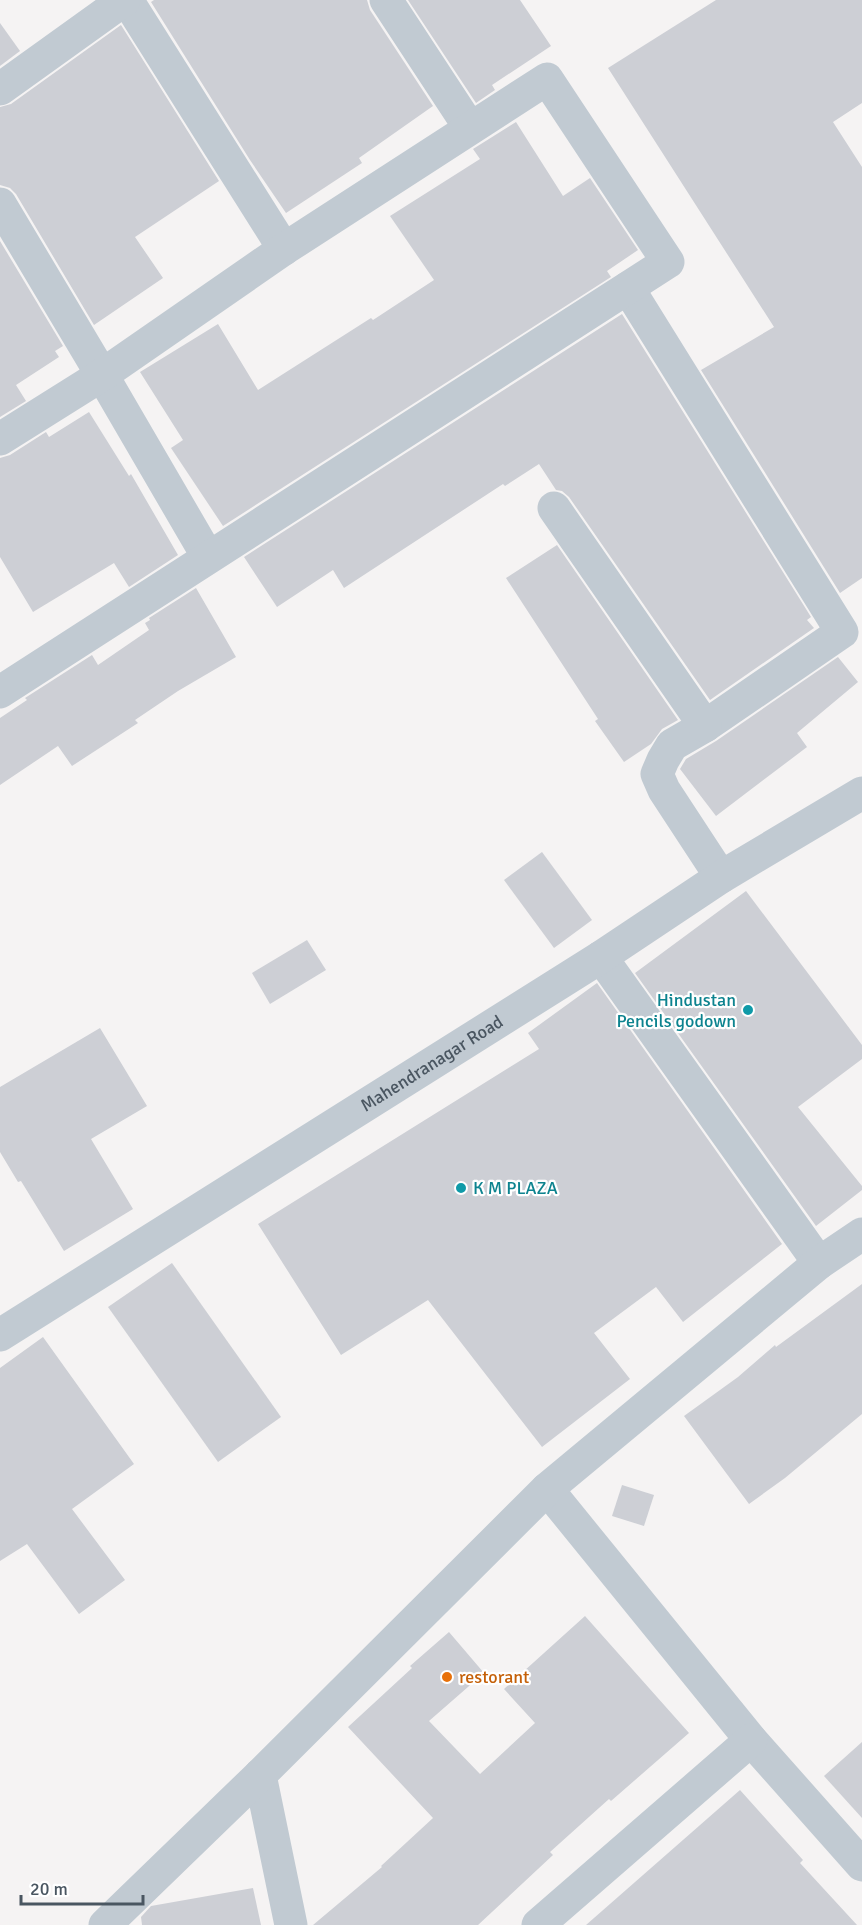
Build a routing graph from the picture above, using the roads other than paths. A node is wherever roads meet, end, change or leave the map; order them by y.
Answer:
1 (125, 0) edge
2 (386, 0) edge
3 (0, 89) edge
4 (470, 128) junction
5 (0, 204) edge
6 (284, 249) junction
7 (628, 288) junction
8 (102, 375) junction
9 (0, 438) edge
10 (554, 508) dead end
11 (208, 557) junction
12 (0, 692) edge
13 (705, 726) junction
14 (862, 793) edge
15 (721, 877) junction
16 (601, 957) junction
17 (862, 1234) edge
18 (819, 1263) junction
19 (0, 1335) edge
20 (547, 1489) junction
21 (751, 1740) junction
22 (260, 1775) junction
23 (862, 1865) edge
24 (105, 1925) edge
25 (291, 1925) edge
26 (538, 1925) edge

1 - 3 street
1 - 6 street
2 - 4 street
4 - 6 street
4 - 7 street
5 - 8 street
6 - 8 street
7 - 11 street
7 - 13 street
8 - 9 street
8 - 11 street
10 - 13 street
11 - 12 street
13 - 15 street
14 - 15 street, Mahendranagar Road
15 - 16 street, Mahendranagar Road
16 - 18 street
16 - 19 street, Mahendranagar Road
17 - 18 street
18 - 20 street
20 - 21 street
20 - 22 street
21 - 23 street
21 - 26 street
22 - 24 street
22 - 25 street

